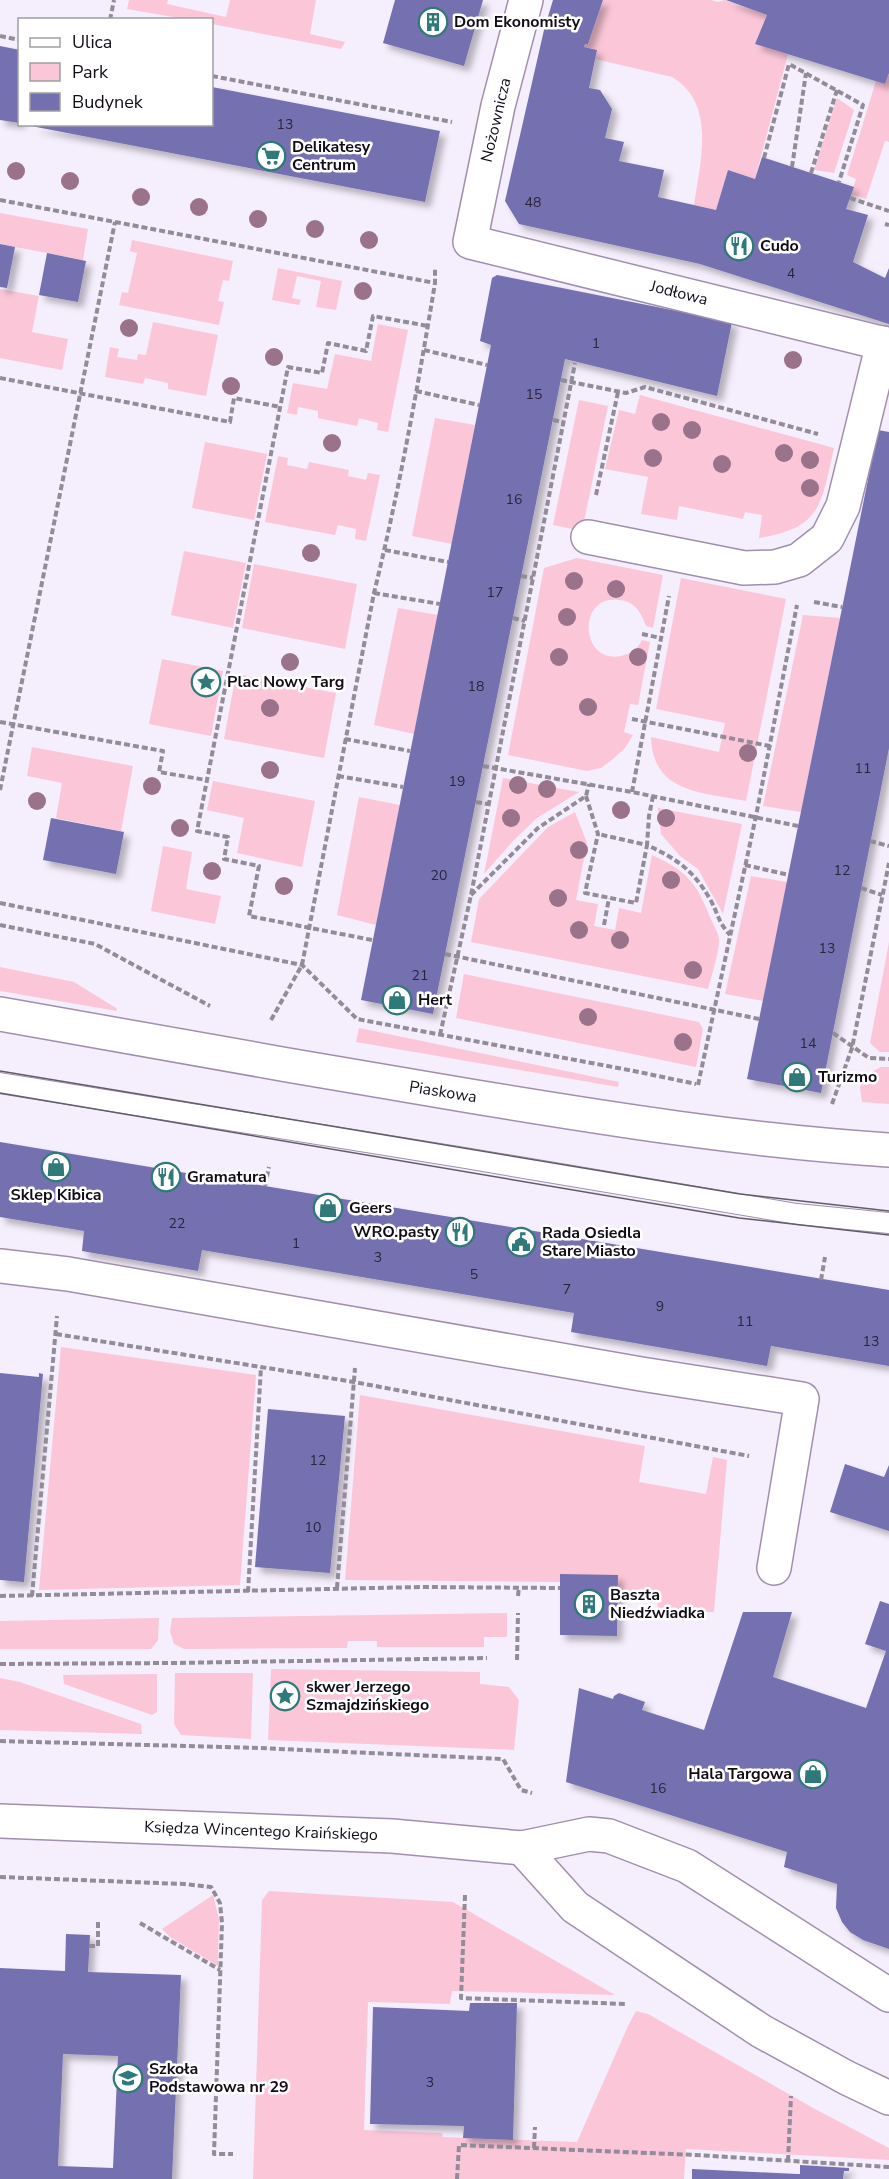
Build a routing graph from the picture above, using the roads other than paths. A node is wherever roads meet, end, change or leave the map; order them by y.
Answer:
1 (526, 0) edge
2 (470, 242) joint
3 (886, 344) edge
4 (588, 537) road end
5 (0, 1014) edge
6 (0, 1083) edge
7 (889, 1150) edge
8 (889, 1223) edge
9 (0, 1266) edge
10 (774, 1568) dead end
11 (0, 1821) edge
12 (522, 1848) junction
13 (889, 1995) edge
14 (889, 2098) edge

1 - 2 street, Nożownicza
2 - 3 street, Jodłowa
3 - 4 street
5 - 7 street, Piaskowa
6 - 8 lane
9 - 10 street
11 - 12 street, Księdza Wincentego Kraińskiego
12 - 13 street, Księdza Wincentego Kraińskiego
12 - 14 street

